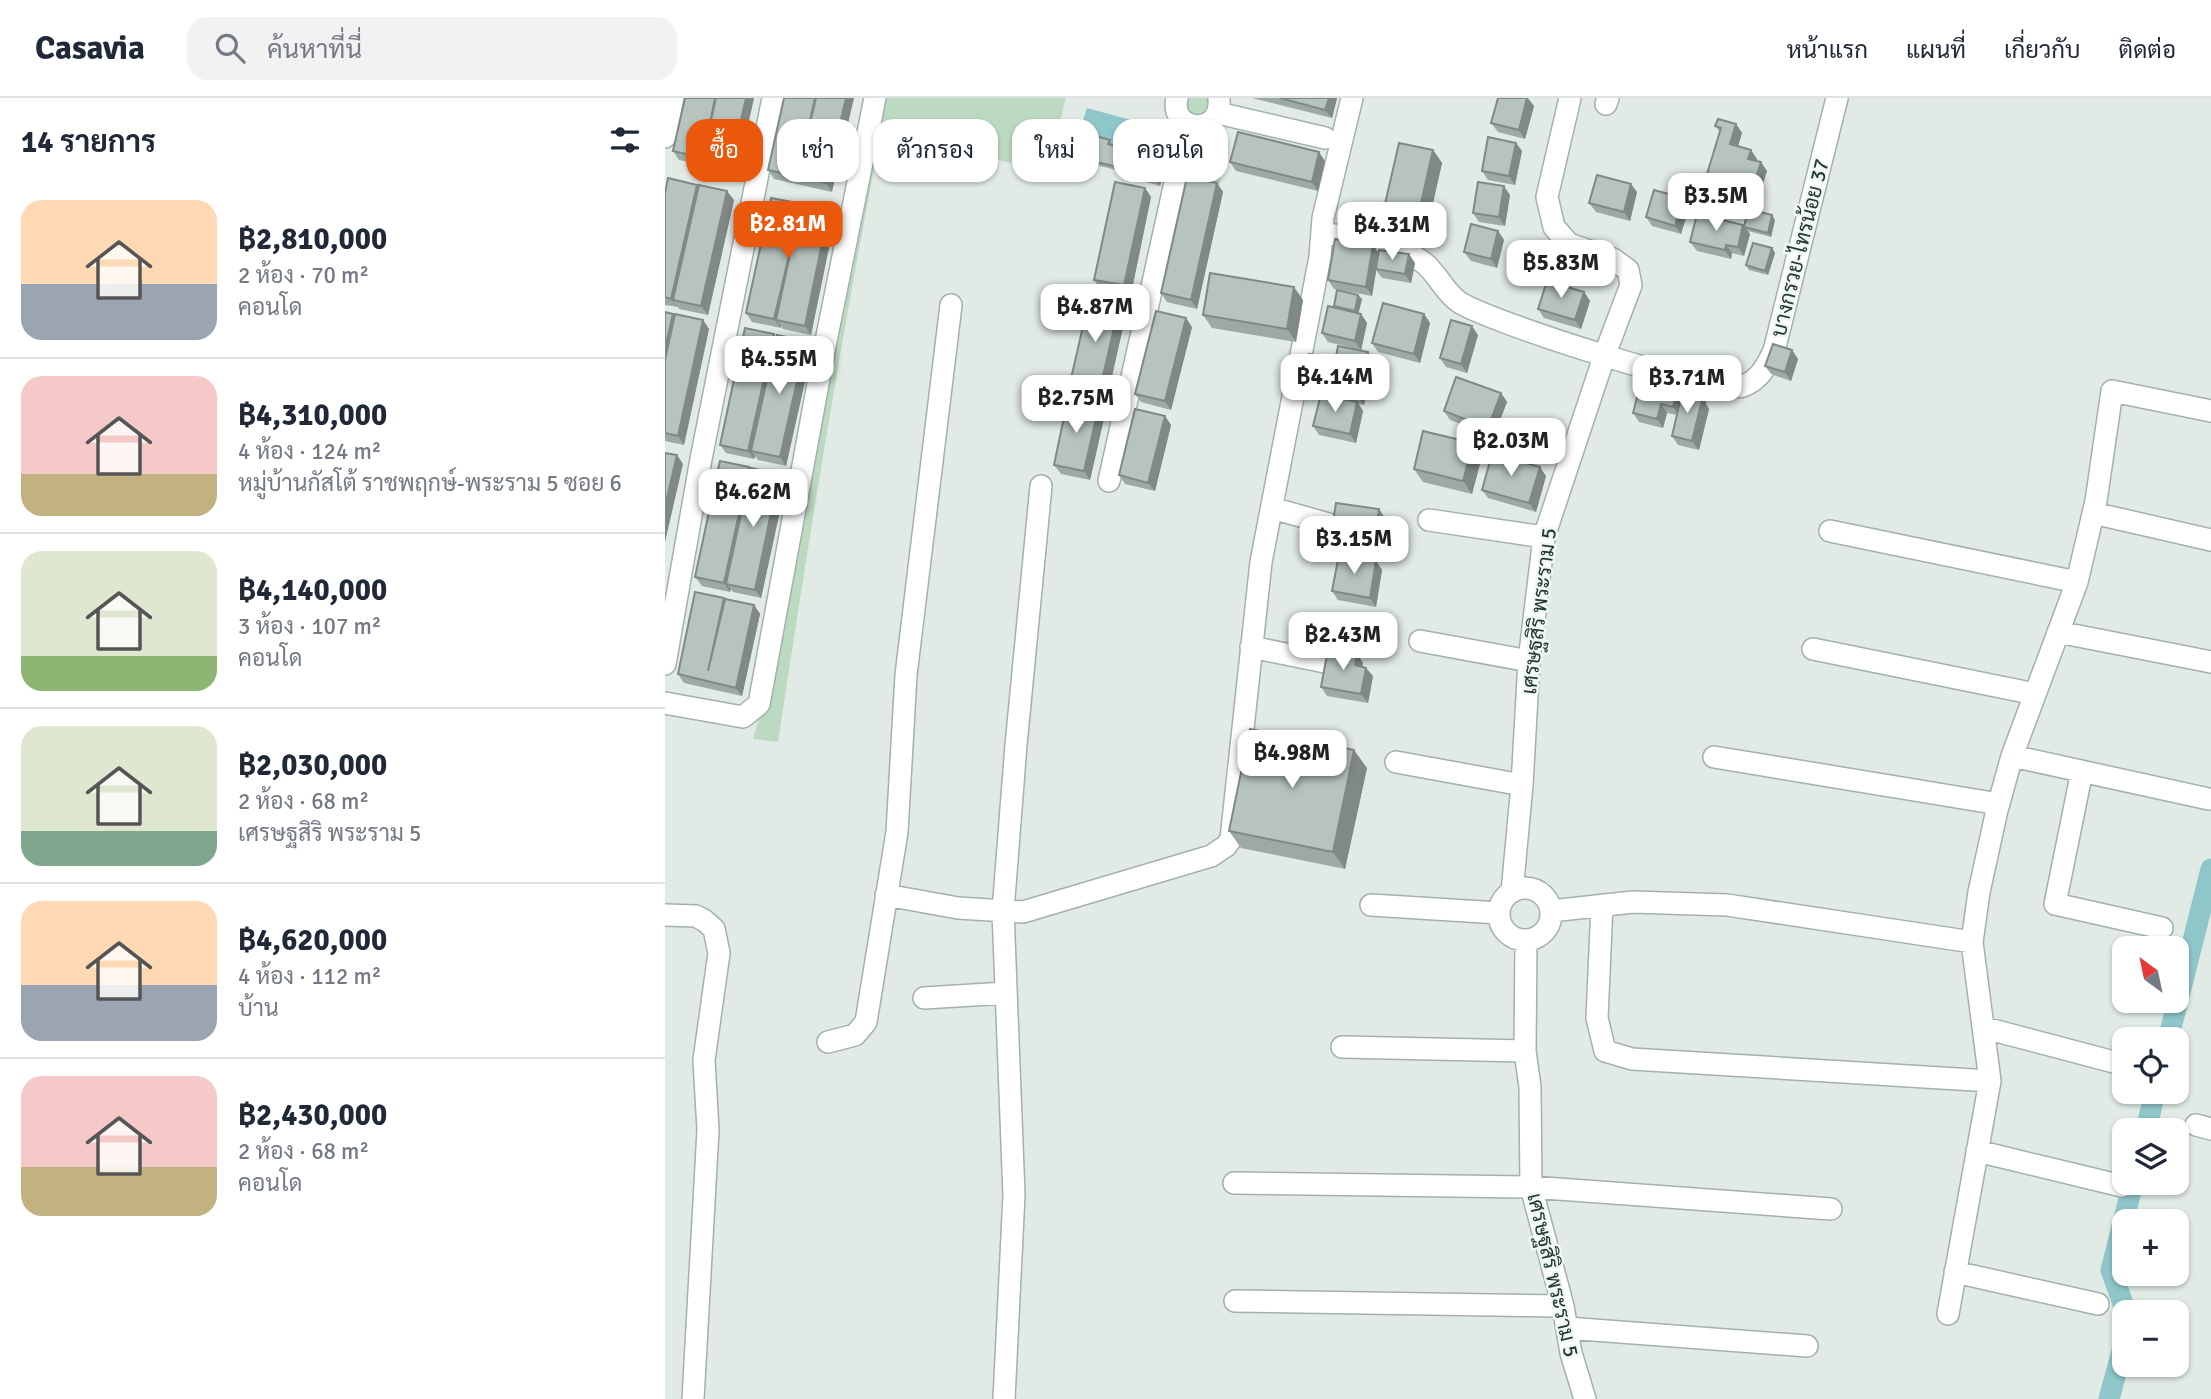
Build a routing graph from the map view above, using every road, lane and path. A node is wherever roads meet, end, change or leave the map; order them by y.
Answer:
1 (673, 98) edge
2 (773, 98) edge
3 (874, 98) edge
4 (1177, 98) edge
5 (1352, 98) edge
6 (1570, 98) edge
7 (1837, 98) edge
8 (1218, 105) edge
9 (1182, 119) edge
10 (665, 137) edge
11 (1325, 138) dead end
12 (1175, 182) edge
13 (1323, 233) junction
14 (951, 305) dead end
15 (1605, 354) junction
16 (2211, 411) edge
17 (1109, 481) dead end
18 (1041, 486) dead end
19 (1272, 508) junction
20 (2093, 513) junction
21 (1429, 520) dead end
22 (1332, 525) edge
23 (1830, 531) dead end
24 (1544, 537) junction
25 (2211, 540) edge
26 (2077, 582) junction
27 (2057, 632) junction
28 (1420, 641) dead end
29 (1251, 647) junction
30 (1813, 649) dead end
31 (1529, 661) junction
32 (1325, 662) edge
33 (2211, 662) edge
34 (665, 664) edge
35 (2035, 694) junction
36 (665, 703) edge
37 (2012, 756) junction
38 (1714, 757) dead end
39 (1396, 762) dead end
40 (2082, 771) junction
41 (1523, 785) junction
42 (2209, 799) dead end
43 (1999, 804) junction
44 (1511, 892) junction
45 (886, 895) junction
46 (1371, 905) dead end
47 (1602, 905) junction
48 (1003, 911) junction
49 (1551, 911) junction
50 (1499, 913) junction
51 (665, 915) edge
52 (2162, 928) dead end
53 (1526, 940) junction
54 (1972, 942) junction
55 (1006, 993) junction
56 (924, 998) dead end
57 (1985, 1028) junction
58 (828, 1042) dead end
59 (1342, 1047) dead end
60 (1525, 1051) junction
61 (2112, 1062) edge
62 (1990, 1081) junction
63 (1977, 1151) junction
64 (1234, 1183) dead end
65 (2112, 1184) edge
66 (1531, 1187) junction
67 (1831, 1209) dead end
68 (1955, 1272) junction
69 (1234, 1301) dead end
70 (2098, 1304) dead end
71 (1563, 1306) junction
72 (1948, 1314) dead end
73 (1567, 1328) junction
74 (1807, 1346) dead end
75 (693, 1399) edge
76 (1004, 1399) edge
77 (1585, 1399) edge

1 - 10 street
2 - 34 street
3 - 36 street
4 - 9 street
5 - 13 street
6 - 15 street, เศรษฐสิริ พระราม 5
7 - 15 street, บางกรวย-ไทรน้อย 37
8 - 11 street
12 - 17 street
13 - 15 street
13 - 19 street
14 - 45 street
15 - 24 street, เศรษฐสิริ พระราม 5
16 - 20 street
18 - 48 street
19 - 22 street
19 - 29 street
20 - 25 street
20 - 26 street
21 - 24 street
23 - 26 street
24 - 31 street, เศรษฐสิริ พระราม 5
26 - 27 street
27 - 33 street
27 - 35 street
28 - 31 street
29 - 32 street
29 - 48 street
30 - 35 street
31 - 41 street, เศรษฐสิริ พระราม 5
35 - 37 street
37 - 40 street
37 - 43 street
38 - 43 street
39 - 41 street
40 - 42 street
40 - 52 street
41 - 44 street, เศรษฐสิริ พระราม 5
43 - 54 street
44 - 49 street
44 - 50 street, เศรษฐสิริ พระราม 5
45 - 48 street
45 - 58 street
46 - 50 street
47 - 49 street
47 - 54 street
47 - 62 street
48 - 55 street
49 - 53 street
50 - 53 street
51 - 75 street
53 - 60 street, เศรษฐสิริ พระราม 5
54 - 57 street
55 - 56 street
55 - 76 street
57 - 61 street
57 - 62 street
59 - 60 street
60 - 66 street, เศรษฐสิริ พระราม 5
62 - 63 street
63 - 65 street
63 - 68 street
64 - 66 street
66 - 67 street
66 - 71 street, เศรษฐสิริ พระราม 5
68 - 70 street
68 - 72 street
69 - 71 street
71 - 73 street, เศรษฐสิริ พระราม 5
73 - 74 street
73 - 77 street, เศรษฐสิริ พระราม 5

